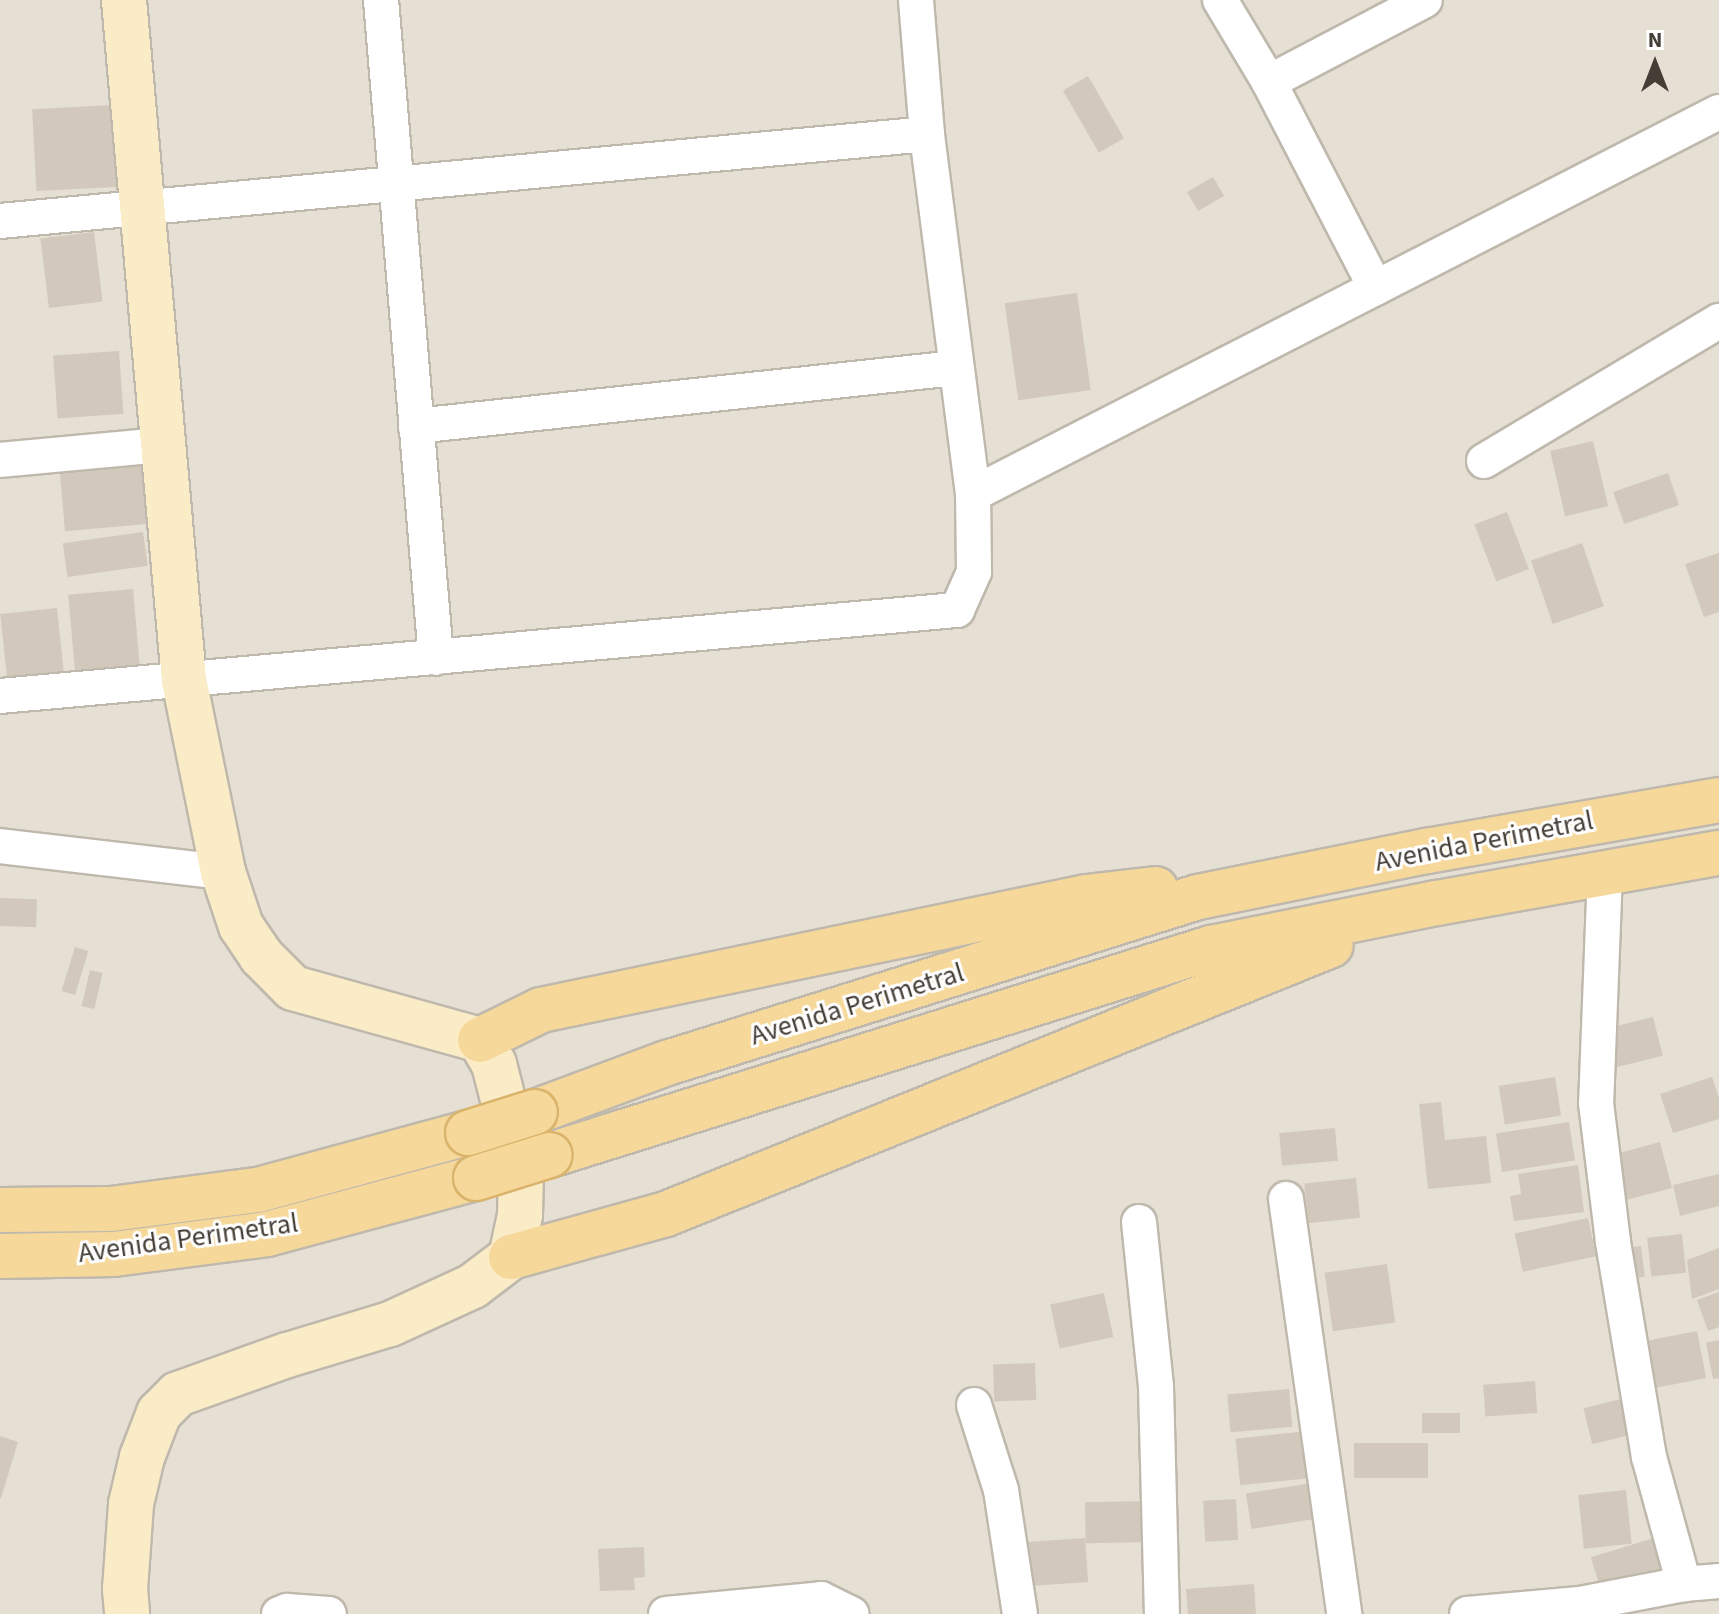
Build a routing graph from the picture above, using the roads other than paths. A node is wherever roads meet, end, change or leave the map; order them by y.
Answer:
1 (124, 0) edge
2 (381, 0) edge
3 (916, 0) edge
4 (1220, 0) edge
5 (1425, 0) edge
6 (1269, 82) junction
7 (1719, 112) edge
8 (927, 134) junction
9 (395, 184) junction
10 (142, 206) junction
11 (0, 221) edge
12 (1376, 288) junction
13 (1719, 321) edge
14 (955, 368) junction
15 (416, 426) junction
16 (163, 445) junction
17 (0, 460) edge
18 (1484, 461) dead end
19 (973, 494) junction
20 (436, 658) junction
21 (184, 680) junction
22 (0, 696) edge
23 (1719, 800) edge
24 (0, 846) edge
25 (1719, 853) edge
26 (1345, 867) junction
27 (223, 872) junction
28 (1605, 872) junction
29 (1437, 903) junction
30 (480, 1040) junction
31 (1286, 1199) dead end
32 (0, 1210) edge
33 (1139, 1222) dead end
34 (0, 1256) edge
35 (511, 1257) junction
36 (974, 1405) dead end
37 (1719, 1581) edge
38 (1684, 1584) junction
39 (1580, 1609) edge
40 (285, 1613) edge
41 (127, 1614) edge
42 (329, 1614) edge
43 (667, 1614) edge
44 (852, 1614) edge
45 (1020, 1614) edge
46 (1162, 1614) edge
47 (1344, 1614) edge
48 (1467, 1614) edge

1 - 10 street
2 - 9 street
3 - 8 street
4 - 6 street
5 - 6 street
6 - 12 street
7 - 12 street
8 - 9 street
8 - 14 street
9 - 10 street
9 - 15 street
10 - 11 street
10 - 16 street
12 - 19 street
13 - 18 street
14 - 15 street
14 - 19 street
15 - 20 street
16 - 17 street
16 - 21 street
19 - 20 street
20 - 21 street
21 - 22 street
21 - 27 street
23 - 26 main road, Avenida Perimetral
24 - 27 street
25 - 28 main road, Avenida Perimetral
26 - 30 main road
26 - 32 main road, Avenida Perimetral, bridge
27 - 30 street
28 - 29 main road, Avenida Perimetral
28 - 38 street
29 - 34 main road, Avenida Perimetral, bridge
29 - 35 main road
30 - 35 street
31 - 47 street
33 - 46 street
35 - 41 street
36 - 45 street
37 - 38 street
38 - 39 street
39 - 48 street
40 - 42 street
43 - 44 street

